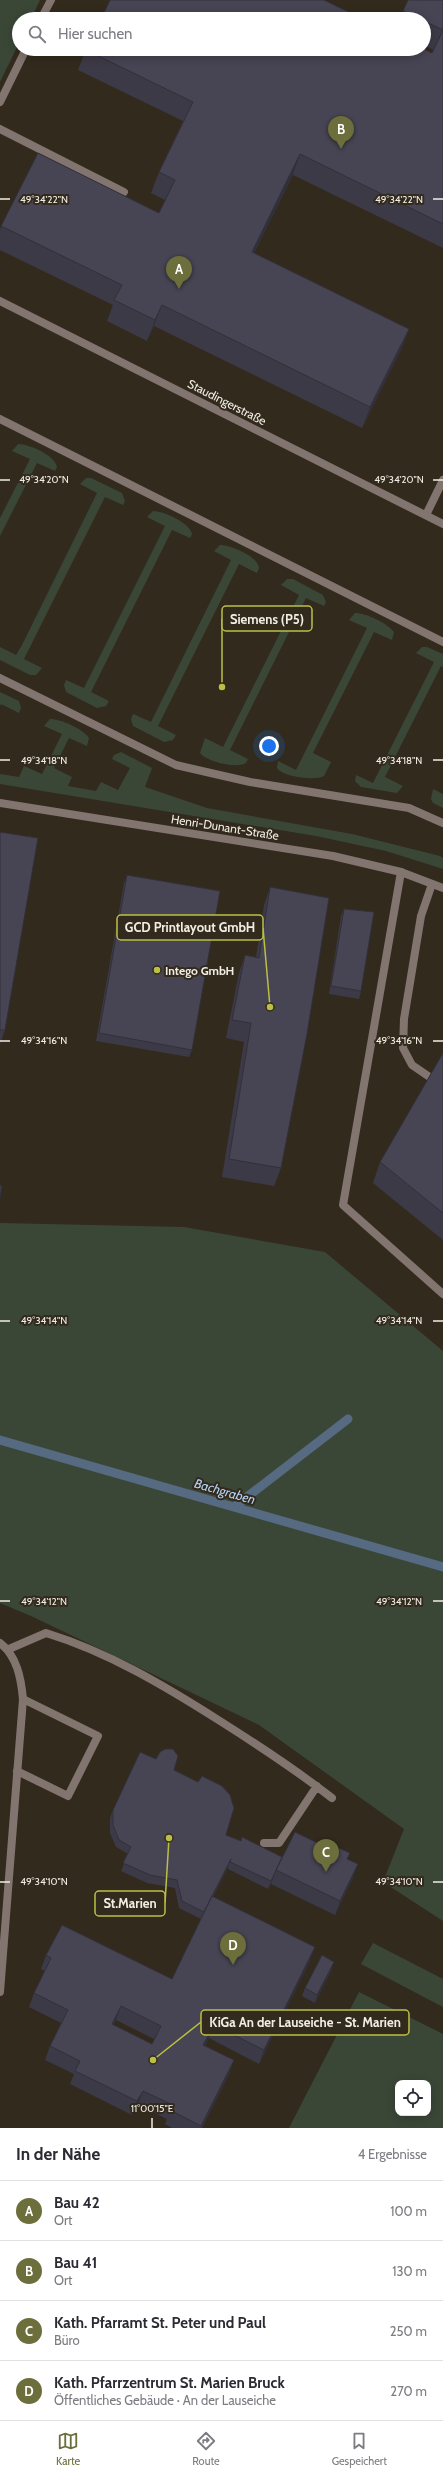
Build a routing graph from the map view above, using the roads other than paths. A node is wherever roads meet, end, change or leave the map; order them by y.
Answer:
1 (51, 0) edge
2 (45, 12) edge
3 (23, 56) edge
4 (0, 102) edge
5 (0, 129) edge
6 (124, 192) dead end
7 (0, 301) edge
8 (0, 419) edge
9 (443, 480) edge
10 (426, 515) junction
11 (443, 524) edge
12 (443, 642) edge
13 (0, 678) edge
14 (0, 803) edge
15 (443, 823) edge
16 (401, 872) junction
17 (432, 884) junction
18 (443, 888) edge
19 (431, 1078) edge
20 (443, 1294) edge
21 (0, 1642) edge
22 (9, 1649) junction
23 (23, 1699) junction
24 (18, 1771) junction
25 (317, 1786) junction
26 (332, 1798) dead end
27 (264, 1843) dead end
28 (2, 1951) edge
29 (0, 1992) edge

1 - 2 street
3 - 4 street
5 - 6 street
7 - 10 street, Staudingerstraße
8 - 12 street
9 - 10 street
10 - 11 street, Staudingerstraße
13 - 15 street
14 - 16 street, Henri-Dunant-Straße
16 - 17 street, Henri-Dunant-Straße
16 - 20 street
17 - 18 street, Henri-Dunant-Straße
17 - 19 street
21 - 22 street
22 - 23 street
22 - 25 street
23 - 24 street
23 - 24 street
24 - 28 street
25 - 26 street
25 - 27 street
28 - 29 street

